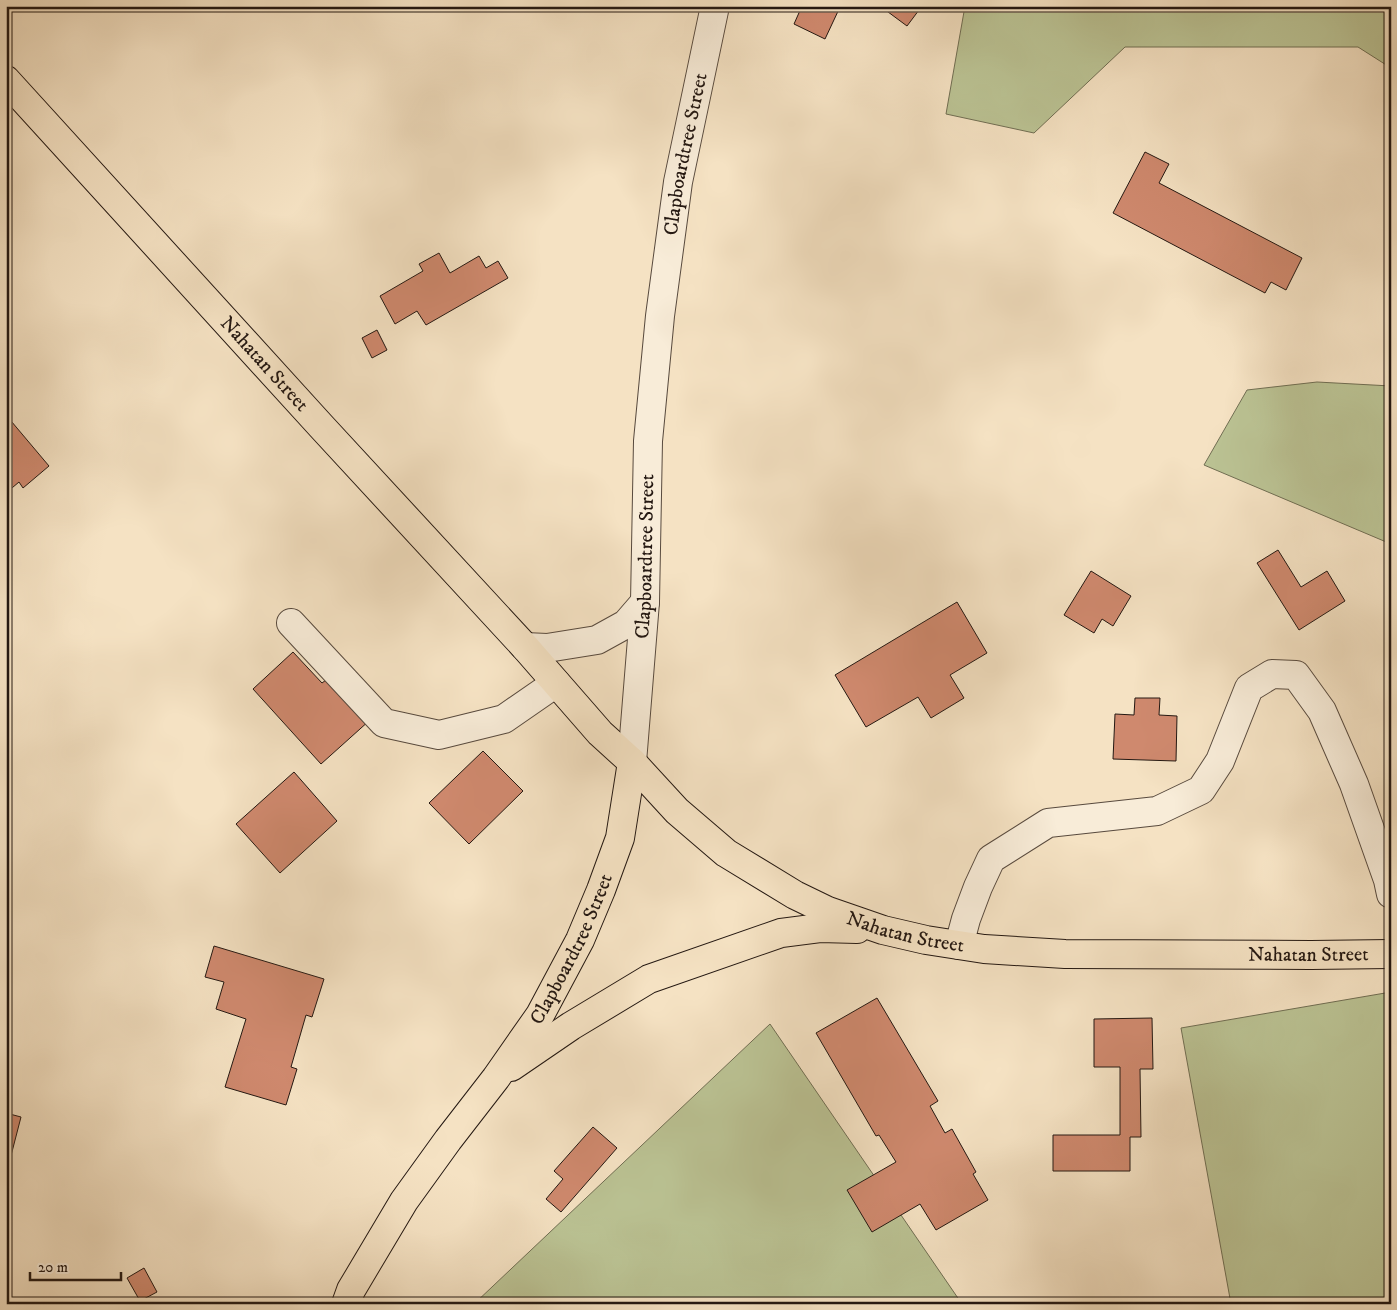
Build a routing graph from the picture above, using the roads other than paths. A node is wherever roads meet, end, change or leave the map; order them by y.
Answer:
1 (716, 6) edge
2 (6, 80) edge
3 (645, 602) junction
4 (291, 622) dead end
5 (524, 647) junction
6 (556, 683) junction
7 (632, 762) junction
8 (1391, 894) edge
9 (883, 930) junction
10 (959, 946) junction
11 (1391, 954) edge
12 (496, 1078) junction
13 (346, 1304) edge

1 - 3 street, Clapboardtree Street
2 - 5 main road, Nahatan Street
3 - 5 street
3 - 7 street, Clapboardtree Street
4 - 6 street
5 - 6 main road, Nahatan Street
6 - 7 main road, Nahatan Street
7 - 9 main road, Nahatan Street
7 - 12 main road, Clapboardtree Street
8 - 10 street
9 - 10 main road, Nahatan Street
9 - 12 main road, Clapboardtree Street
10 - 11 main road, Nahatan Street
12 - 13 main road, Clapboardtree Street

